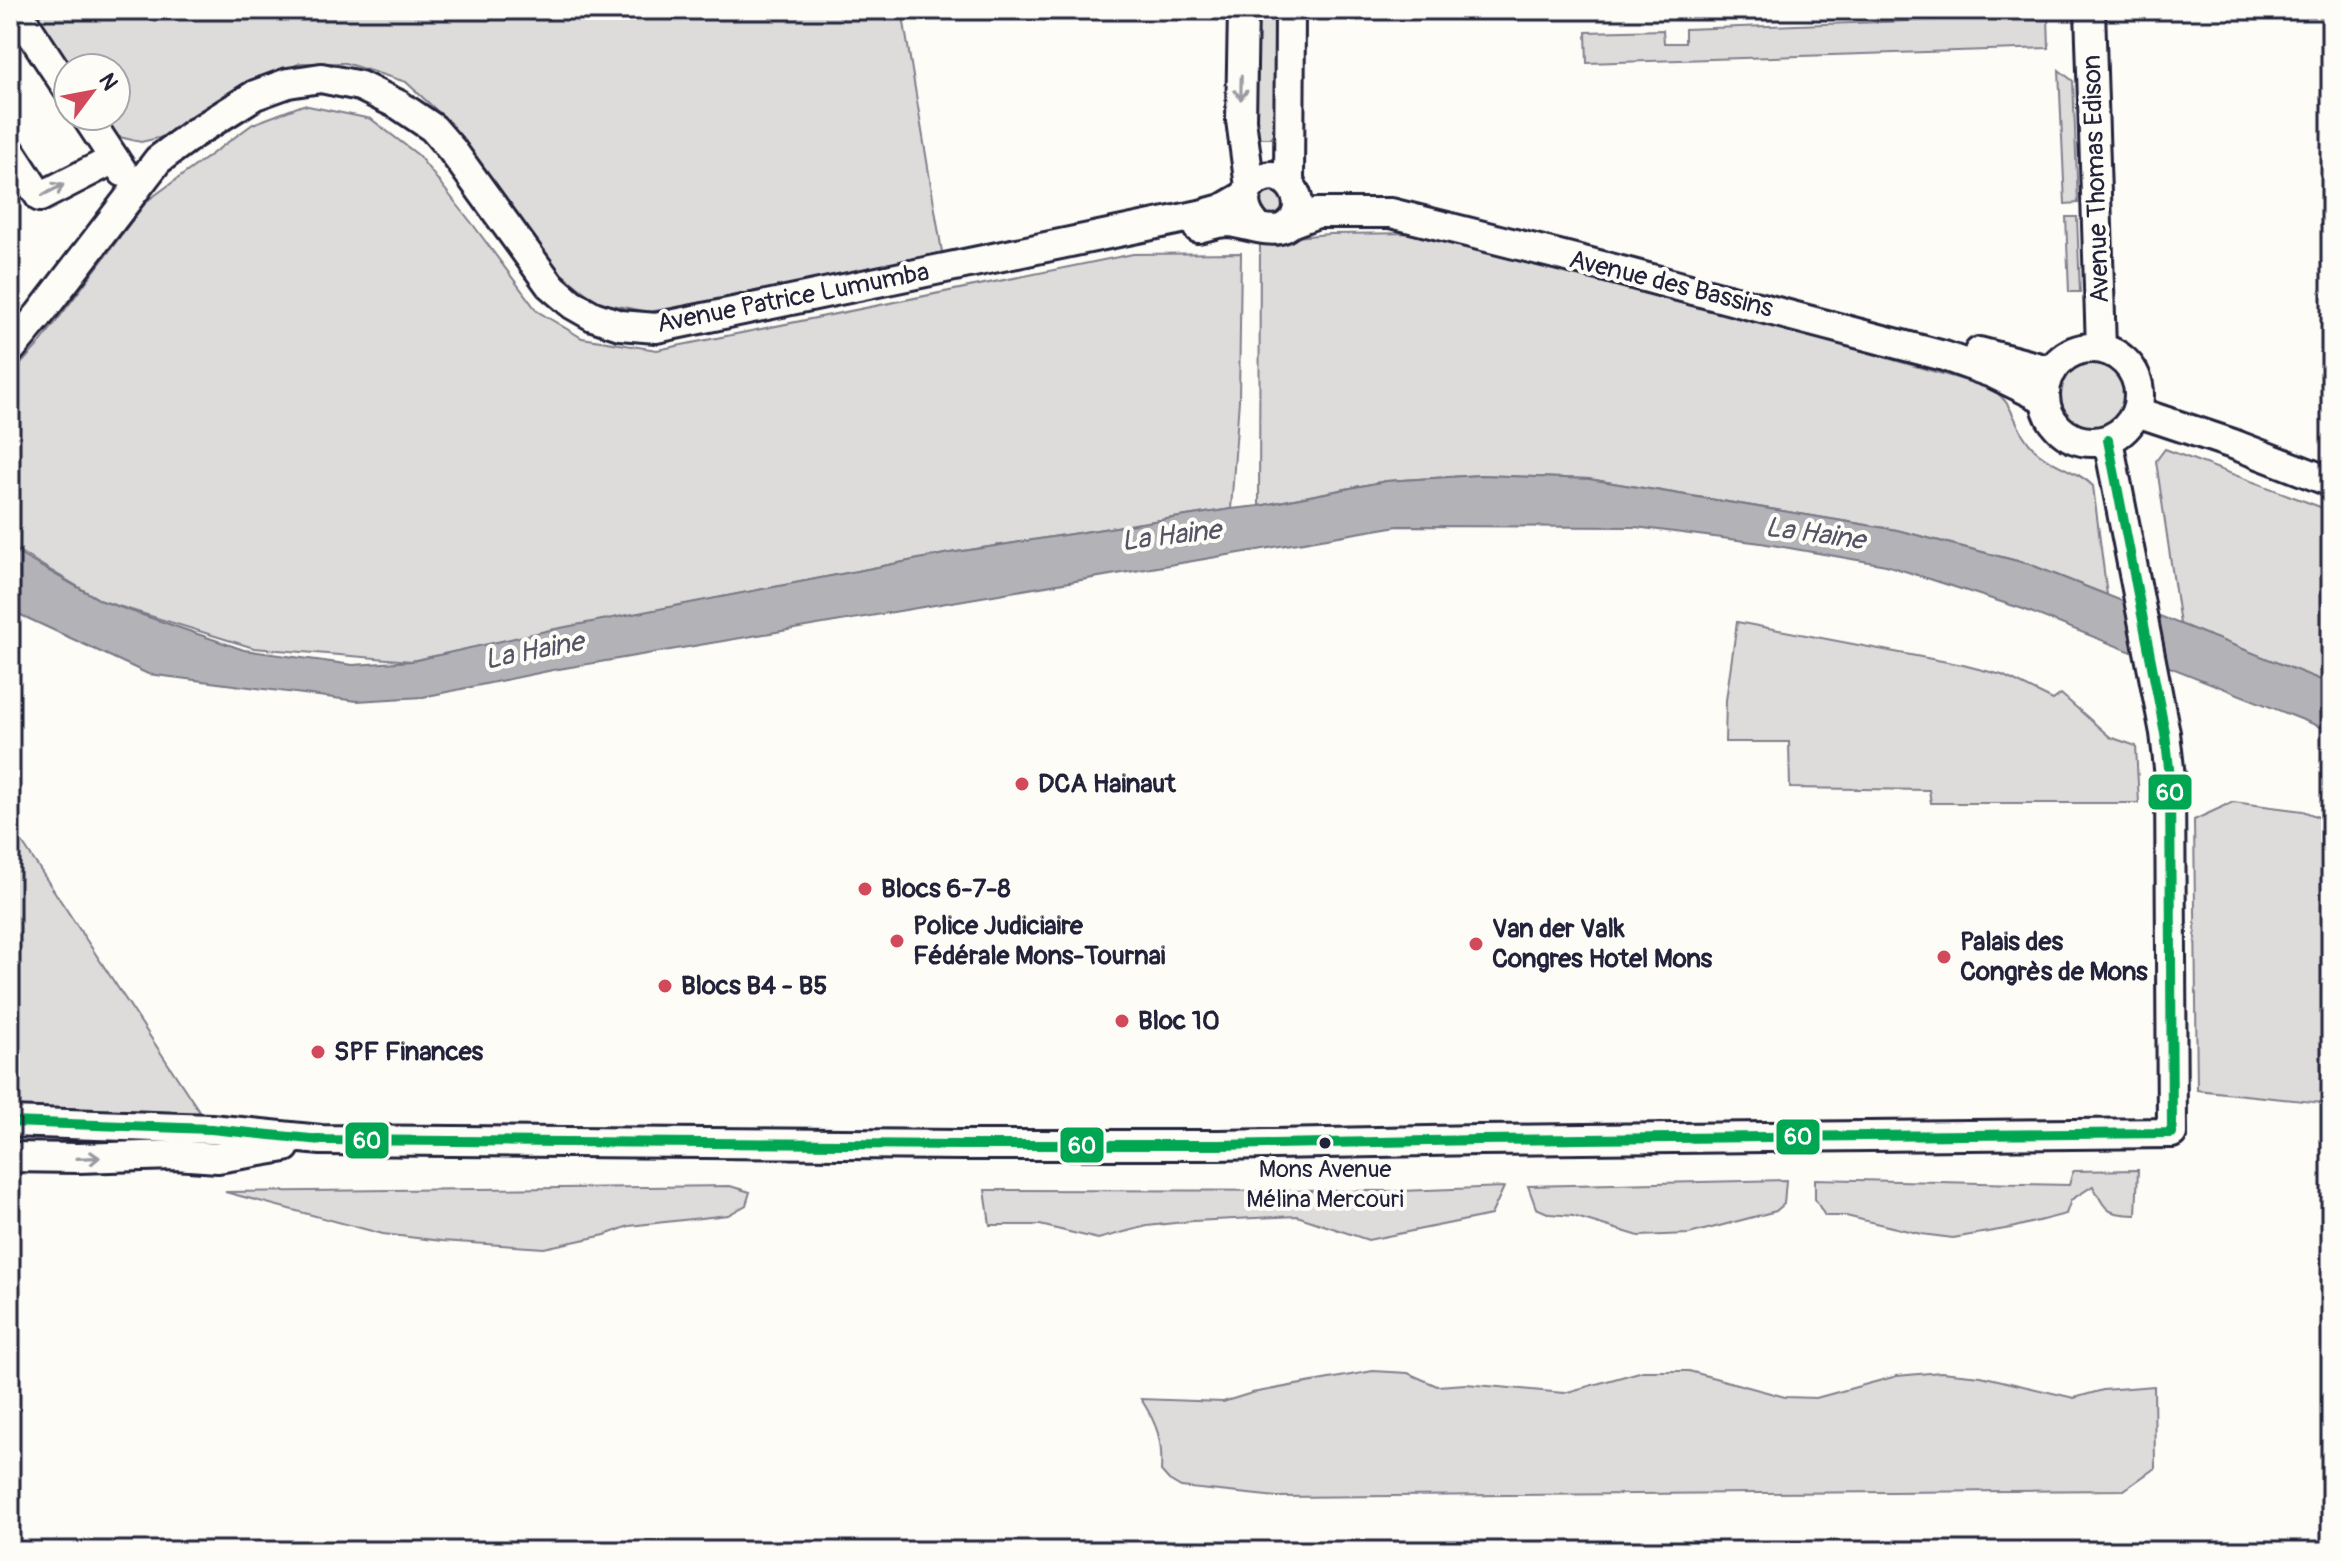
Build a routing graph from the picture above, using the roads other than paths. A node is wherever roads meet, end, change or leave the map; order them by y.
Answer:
1 (16, 10) edge
2 (1243, 10) edge
3 (1290, 10) edge
4 (2090, 10) edge
5 (52, 65) edge
6 (96, 132) edge
7 (10, 151) edge
8 (114, 159) junction
9 (1291, 177) junction
10 (135, 190) junction
11 (1248, 191) junction
12 (1290, 223) junction
13 (1257, 226) junction
14 (2101, 348) junction
15 (10, 350) edge
16 (2052, 371) junction
17 (2045, 399) junction
18 (2137, 412) junction
19 (2108, 440) junction
20 (2331, 482) edge
21 (10, 1122) edge
22 (321, 1140) junction
23 (10, 1157) edge

1 - 5 street
2 -> 11 street
3 - 9 street
4 - 14 street, Avenue Thomas Edison
6 - 8 street
7 -> 8 street
8 - 10 street
9 - 11 street
9 - 12 street
9 - 16 street, Avenue des Bassins
10 - 11 street, Avenue Patrice Lumumba
10 - 13 street, Avenue Patrice Lumumba
10 - 15 street, Avenue Patrice Lumumba
11 - 13 street
12 - 13 street
12 - 17 street, Avenue des Bassins
14 - 16 street
14 - 18 street
16 - 17 street
17 - 19 street
18 - 19 street
18 - 20 street
19 - 22 street
21 - 22 street
23 -> 22 street

